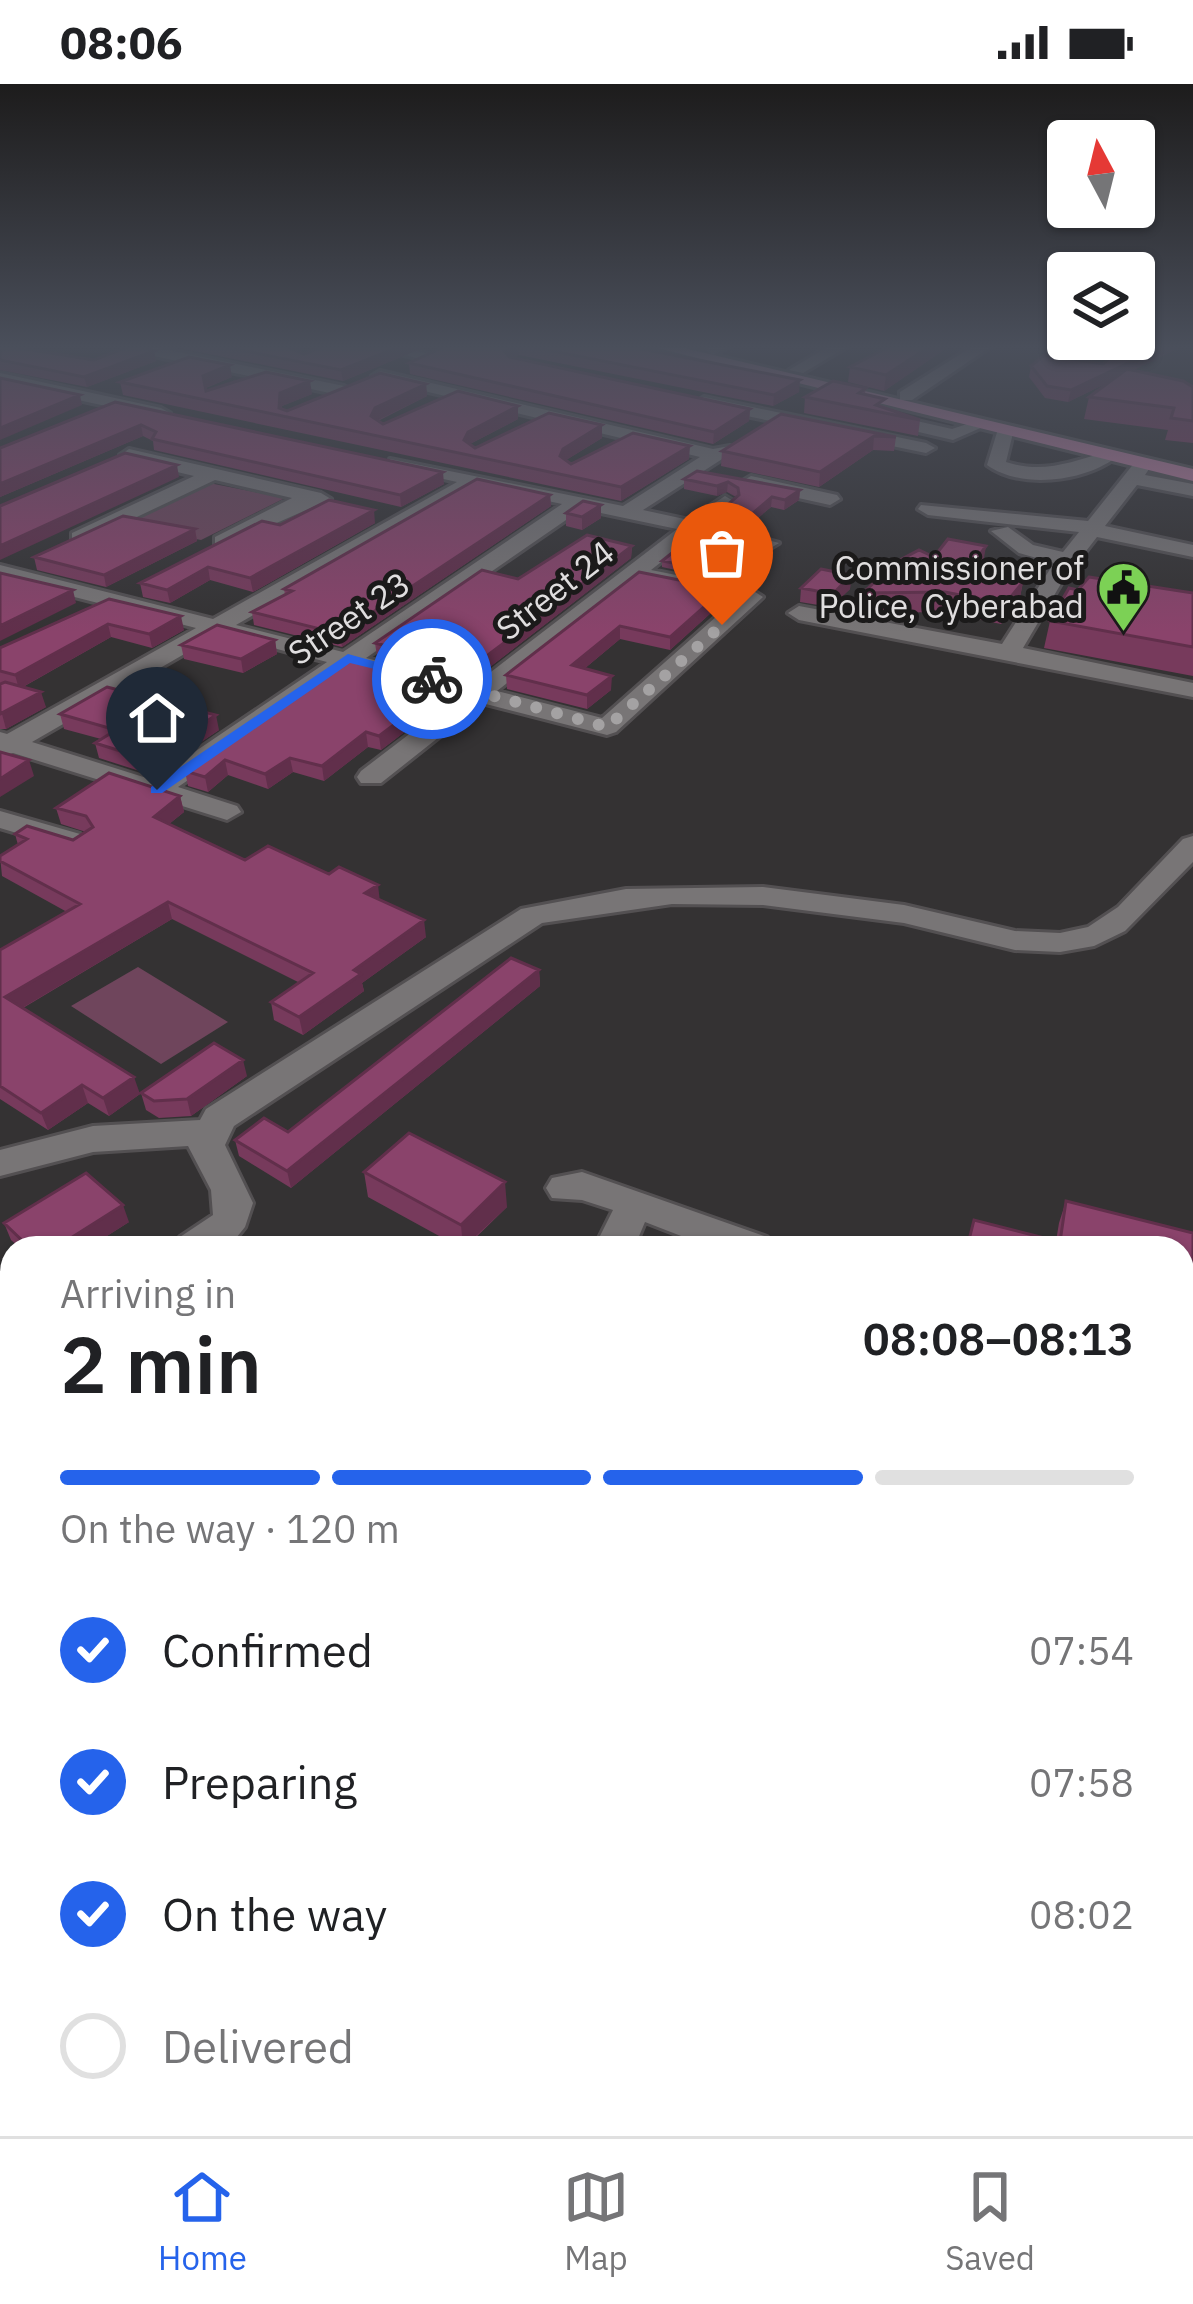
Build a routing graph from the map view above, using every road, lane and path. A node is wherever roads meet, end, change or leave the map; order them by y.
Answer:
1 (155, 441) edge
2 (619, 441) edge
3 (645, 441) edge
4 (747, 441) edge
5 (891, 441) edge
6 (1002, 441) edge
7 (1036, 441) edge
8 (1101, 441) edge
9 (610, 446) edge
10 (926, 448) dead end
11 (1106, 458) junction
12 (383, 460) edge
13 (1193, 462) edge
14 (716, 465) junction
15 (1136, 472) junction
16 (213, 474) junction
17 (1193, 476) edge
18 (739, 479) edge
19 (474, 480) junction
20 (1193, 490) edge
21 (310, 497) junction
22 (830, 499) dead end
23 (579, 502) junction
24 (725, 502) edge
25 (928, 509) dead end
26 (626, 512) junction
27 (405, 519) junction
28 (690, 526) junction
29 (1095, 529) junction
30 (1001, 531) dead end
31 (67, 543) edge
32 (769, 543) dead end
33 (210, 548) edge
34 (1193, 550) edge
35 (46, 553) edge
36 (631, 572) junction
37 (1, 573) edge
38 (1064, 575) junction
39 (150, 578) edge
40 (110, 599) junction
41 (799, 613) dead end
42 (74, 617) edge
43 (217, 626) junction
44 (1009, 652) junction
45 (348, 658) junction
46 (1193, 690) edge
47 (479, 691) junction
48 (4, 744) edge
49 (371, 776) dead end
50 (157, 790) junction
51 (227, 812) dead end
52 (0, 819) edge
53 (80, 843) edge
54 (1193, 844) edge
55 (209, 1132) junction
56 (0, 1162) edge
57 (566, 1188) dead end
58 (635, 1204) junction
59 (211, 1236) edge
60 (620, 1236) edge
61 (721, 1236) edge

1 - 16 street
2 - 9 street
3 - 14 street
4 - 14 street
5 - 10 street
6 - 11 street
7 - 11 main road
8 - 13 main road
11 - 15 main road
12 - 19 street
14 - 26 street
15 - 17 main road
15 - 20 street
15 - 29 street
16 - 21 street
16 - 31 street
18 - 22 street
19 - 23 street
19 - 27 street
21 - 27 street
21 - 33 street
23 - 26 street
23 - 45 street, Street 23
24 - 28 street, Street 24
25 - 29 street
26 - 28 street
27 - 43 street
28 - 32 street
28 - 36 street, Street 24
29 - 34 street
29 - 38 street
30 - 38 street
35 - 37 street
36 - 47 street, Street 24
36 - 47 street
37 - 40 street
38 - 44 street
39 - 40 street
40 - 42 street
40 - 43 street
41 - 44 street
43 - 45 street
43 - 48 street
44 - 46 street
45 - 47 street
45 - 50 street, Street 23
47 - 49 street, Street 24
48 - 50 street
50 - 51 street
52 - 53 street
54 - 55 street
55 - 56 street
55 - 59 street
57 - 58 street
58 - 60 street
58 - 61 street

